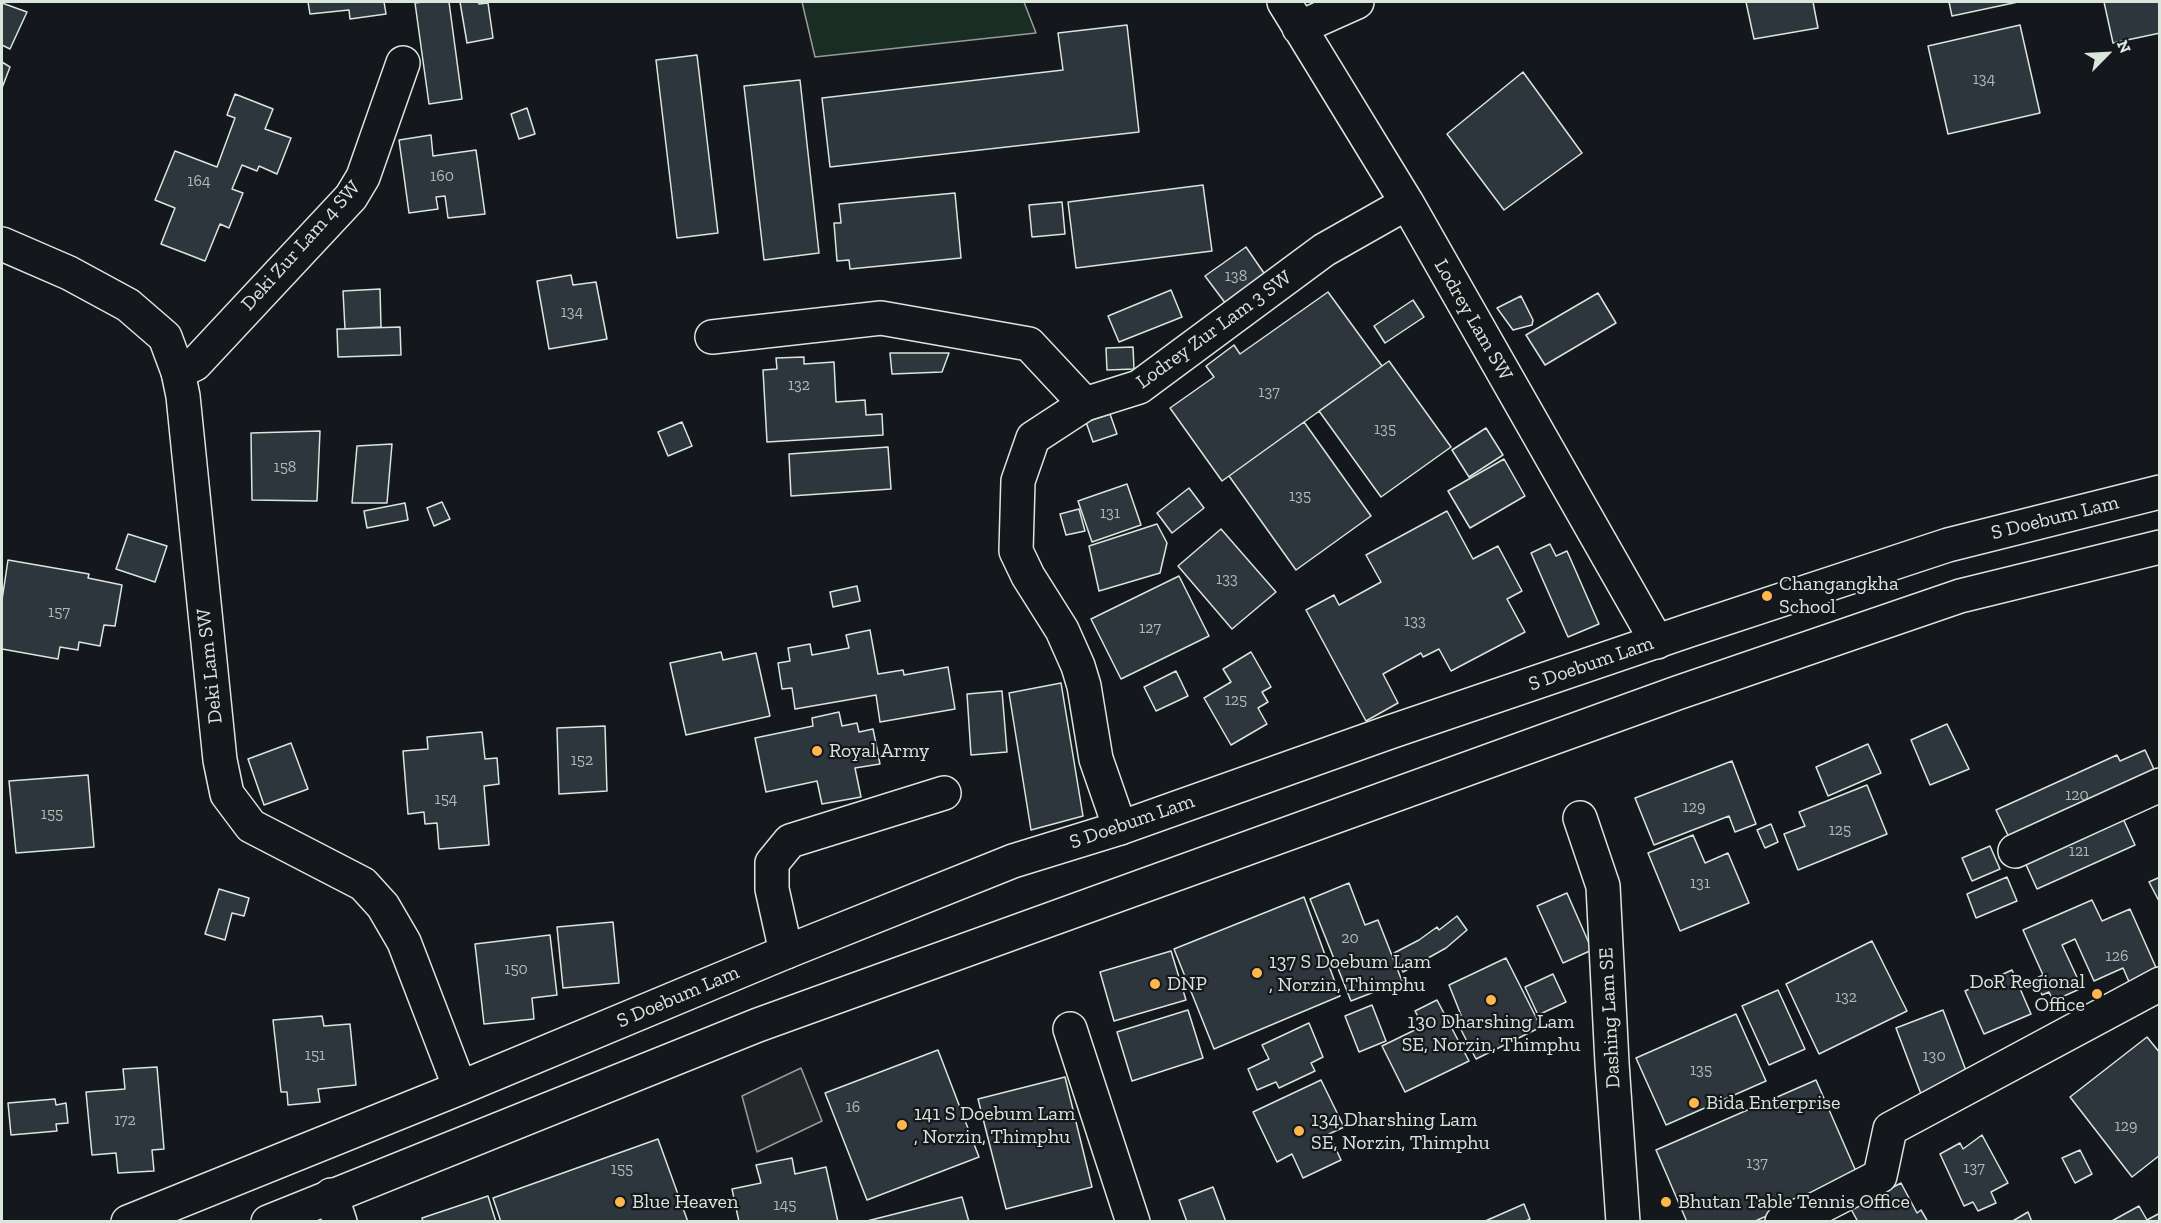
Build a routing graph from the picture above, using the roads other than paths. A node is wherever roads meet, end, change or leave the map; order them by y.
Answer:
1 (1357, 2) edge
2 (1292, 15) edge
3 (403, 63) dead end
4 (1407, 203) junction
5 (2, 244) edge
6 (712, 337) dead end
7 (178, 372) junction
8 (1085, 404) junction
9 (2160, 492) edge
10 (2160, 547) edge
11 (1656, 642) junction
12 (2160, 785) edge
13 (944, 793) dead end
14 (1580, 818) dead end
15 (1120, 828) junction
16 (2014, 851) dead end
17 (786, 952) junction
18 (2160, 984) edge
19 (1070, 1029) dead end
20 (460, 1089) junction
21 (335, 1208) edge
22 (129, 1221) edge
23 (268, 1221) edge
24 (1133, 1221) edge
25 (1623, 1221) edge
26 (1782, 1221) edge

1 - 2 main road
2 - 4 main road, Lodrey Lam SW
3 - 7 main road, Deki Zur Lam 4 SW
4 - 8 main road, Lodrey Zur Lam 3 SW
4 - 11 main road, Lodrey Lam SW
5 - 7 main road, Deki Lam SW
6 - 8 main road
7 - 20 main road, Deki Lam SW
8 - 15 main road, Lodrey Zur Lam 3 SW
9 - 11 main road, S Doebum Lam
10 - 21 main road
11 - 15 main road, S Doebum Lam
12 - 16 main road
13 - 17 main road
14 - 25 main road, Dashing Lam SE
15 - 17 main road, S Doebum Lam
17 - 20 main road, S Doebum Lam
18 - 26 main road
19 - 24 main road
20 - 22 main road, S Doebum Lam
21 - 23 main road

